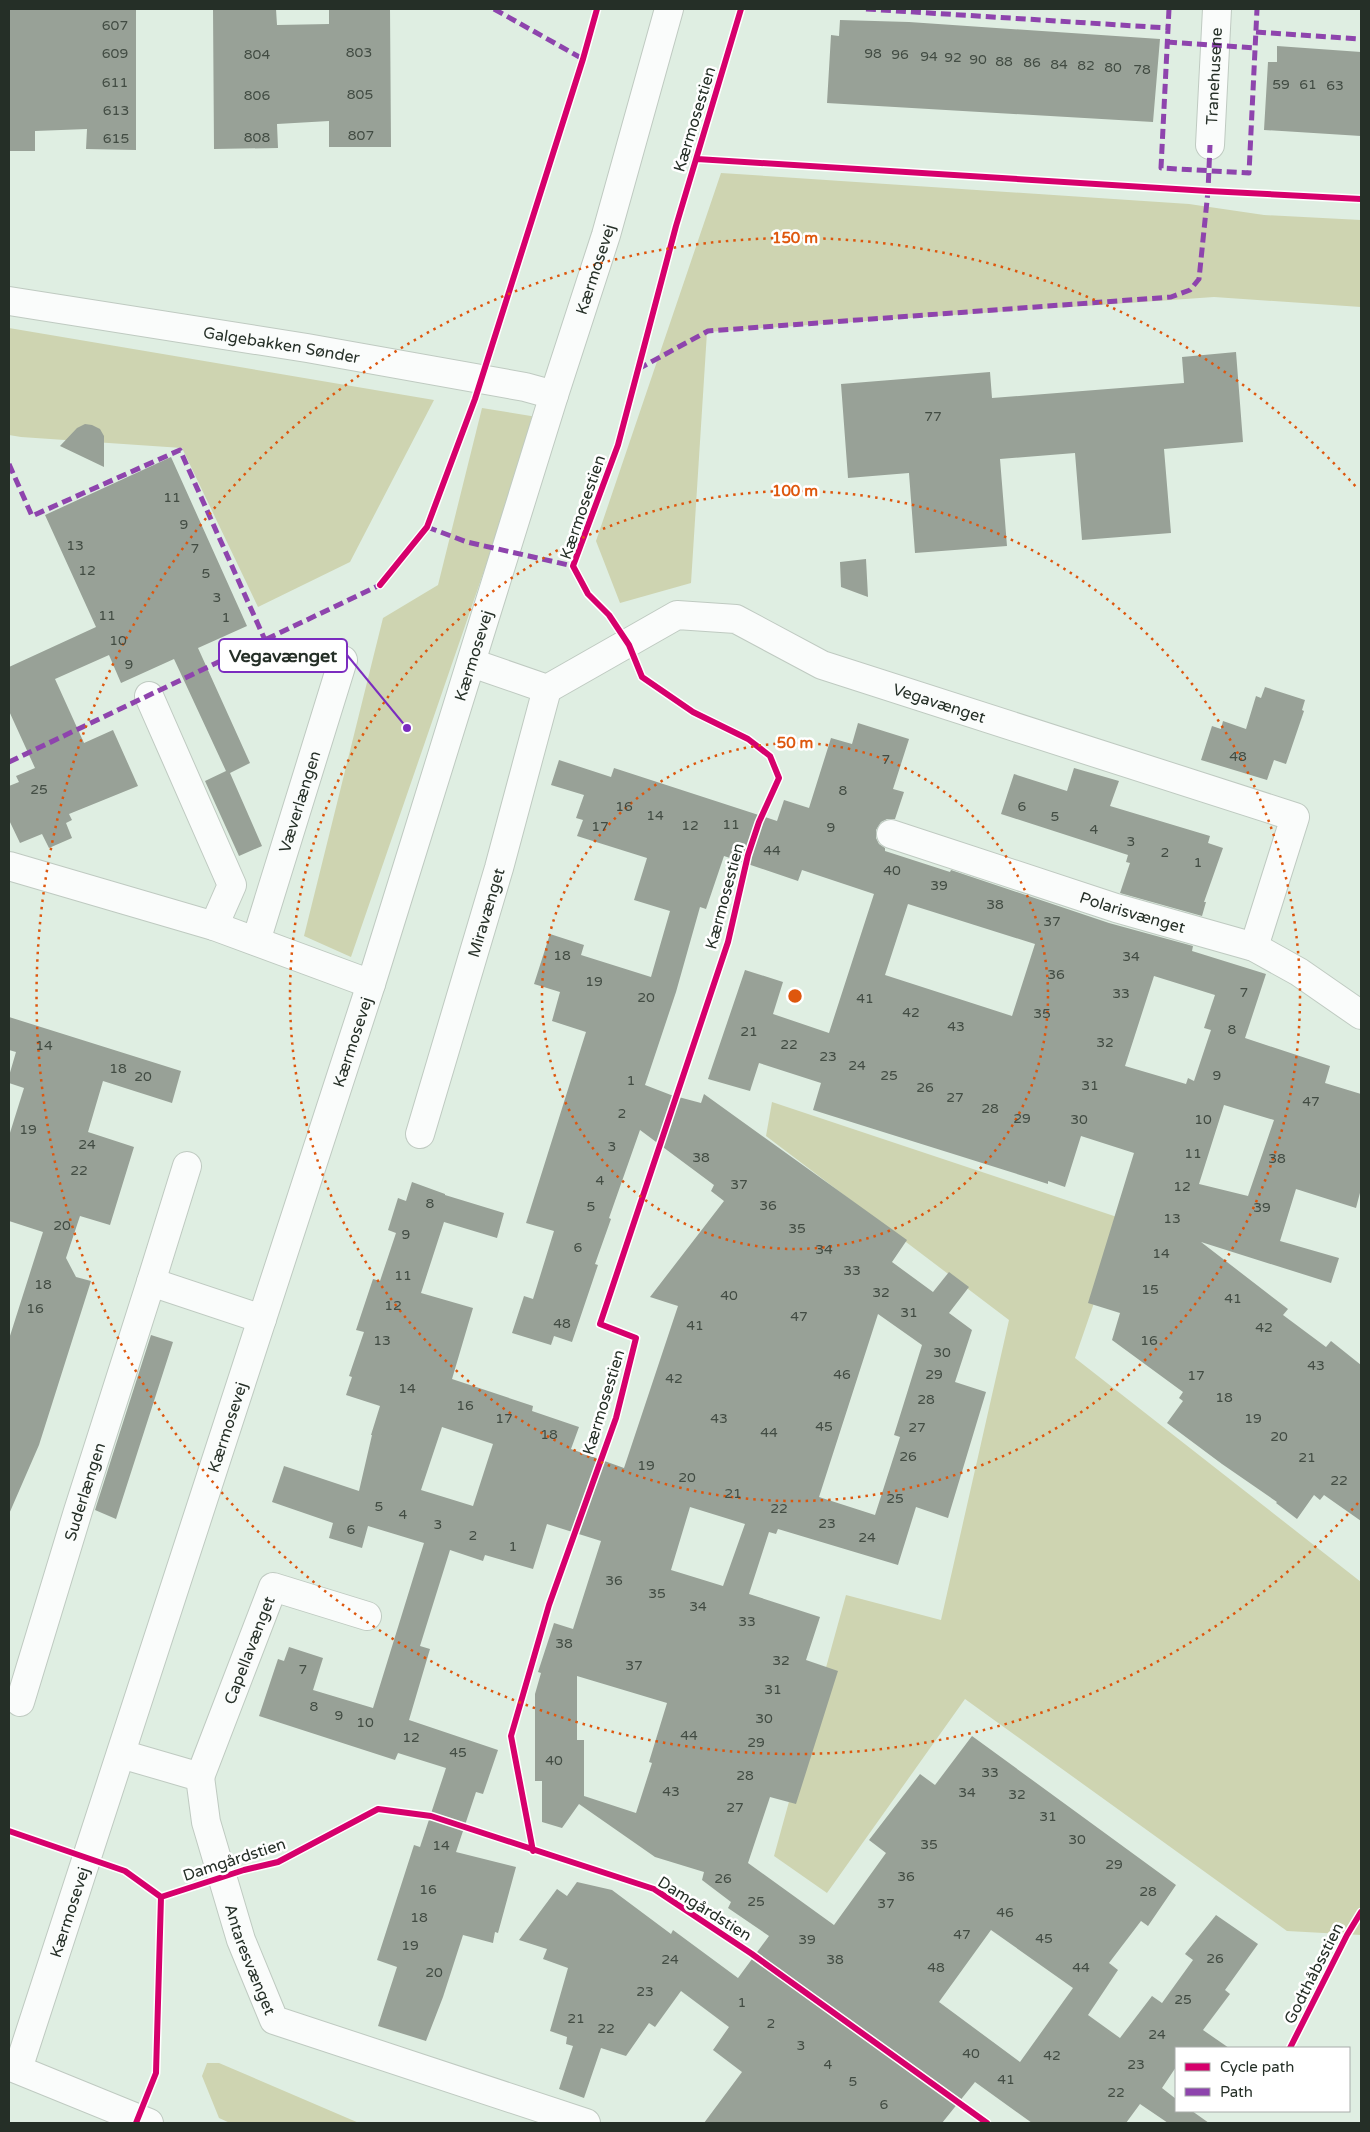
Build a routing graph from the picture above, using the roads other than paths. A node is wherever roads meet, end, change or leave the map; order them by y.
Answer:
1 (668, 9) edge
2 (1217, 9) edge
3 (1210, 145) dead end
4 (9, 301) edge
5 (554, 395) junction
6 (343, 660) dead end
7 (472, 663) junction
8 (547, 689) junction
9 (149, 696) dead end
10 (891, 834) dead end
11 (9, 866) edge
12 (214, 926) junction
13 (256, 941) junction
14 (1254, 947) junction
15 (371, 984) junction
16 (1361, 1015) edge
17 (420, 1134) dead end
18 (187, 1166) dead end
19 (151, 1282) junction
20 (262, 1319) junction
21 (367, 1616) dead end
22 (20, 1702) dead end
23 (121, 1754) junction
24 (200, 1777) junction
25 (13, 2068) edge
26 (149, 2123) edge
27 (586, 2123) edge

1 - 5 street, Kærmosevej
2 - 3 street, Tranehusene
4 - 5 street, Galgebakken Sønder
5 - 7 street, Kærmosevej
6 - 13 street, Væverlængen
7 - 8 street
7 - 15 street, Kærmosevej
8 - 14 street, Vegavænget
8 - 17 street, Miravænget
9 - 12 street
10 - 14 street, Polarisvænget
11 - 12 street
12 - 13 street
13 - 15 street
14 - 16 street, Polarisvænget
15 - 20 street, Kærmosevej
18 - 19 street, Suderlængen
19 - 20 street
19 - 22 street, Suderlængen
20 - 23 street, Kærmosevej
21 - 24 street, Capellavænget
23 - 24 street
23 - 25 street, Kærmosevej
24 - 27 street, Antaresvænget
25 - 26 street

